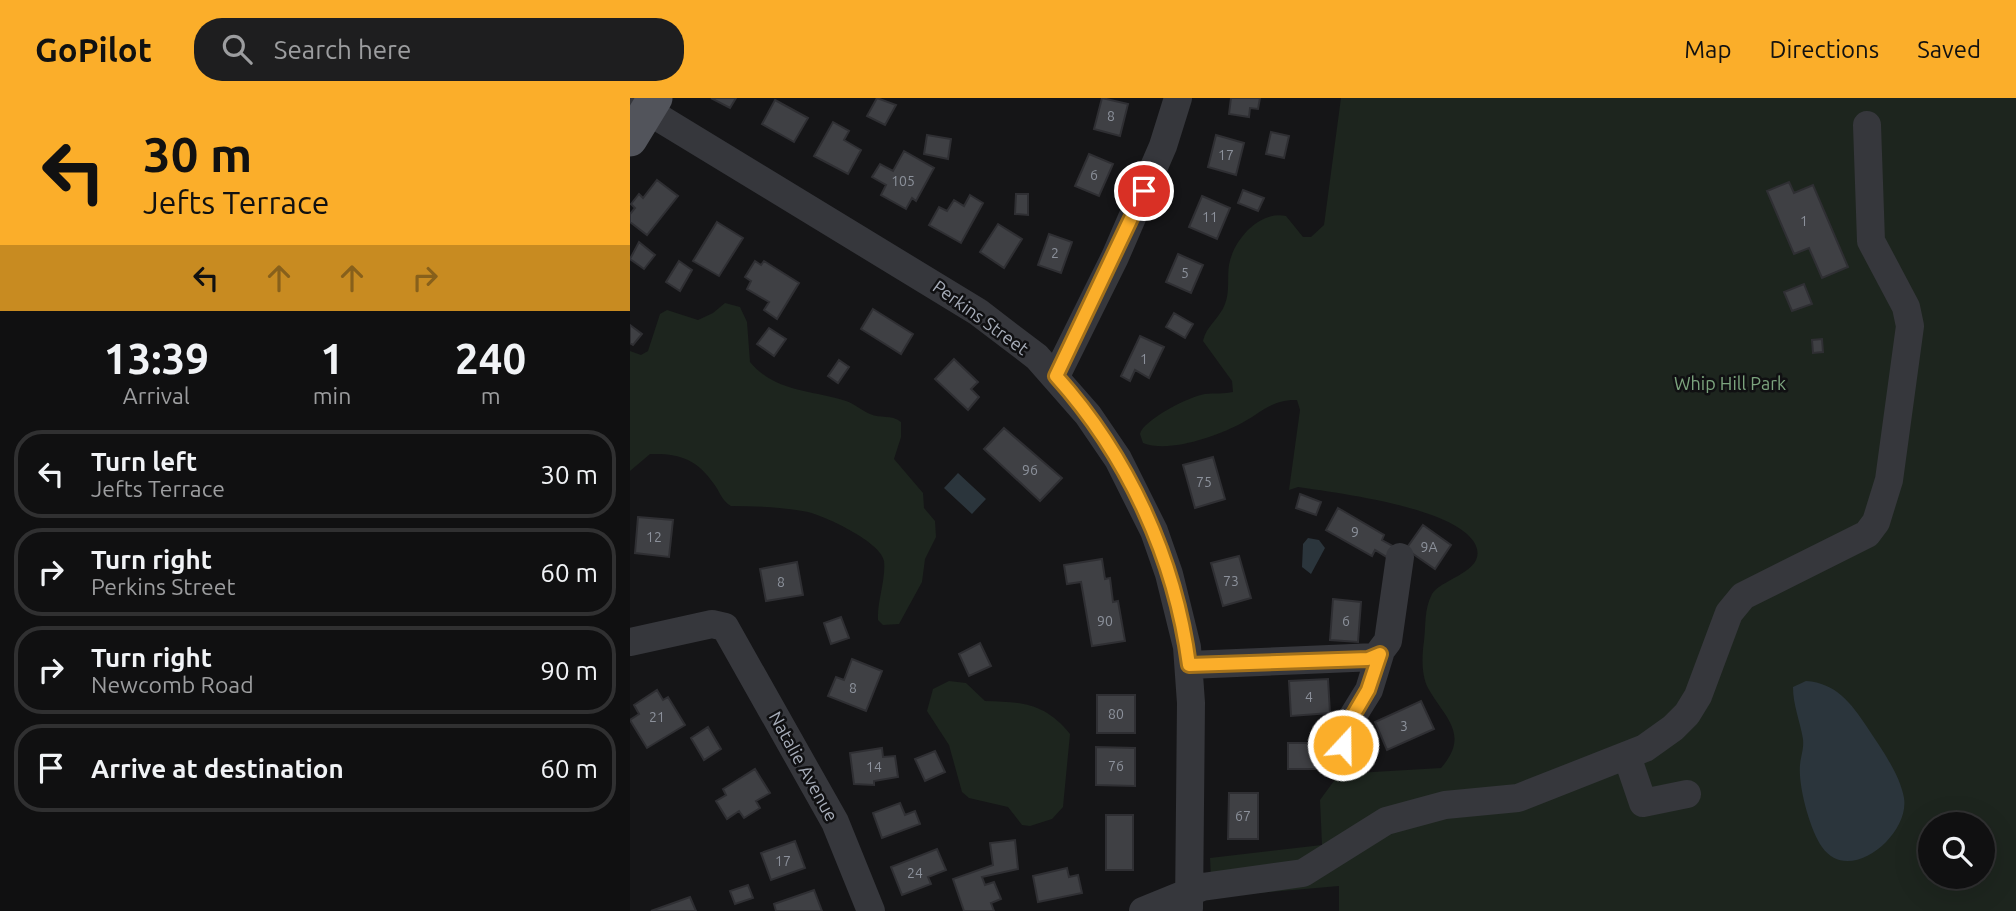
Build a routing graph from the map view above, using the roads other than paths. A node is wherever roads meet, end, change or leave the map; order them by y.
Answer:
1 (1178, 98) edge
2 (641, 112) edge
3 (1867, 125) dead end
4 (1056, 376) junction
5 (1400, 557) dead end
6 (630, 642) edge
7 (1380, 654) junction
8 (1189, 665) junction
9 (1627, 756) junction
10 (1338, 766) dead end
11 (1687, 794) dead end
12 (1189, 901) edge
13 (870, 911) edge
14 (1143, 911) edge

1 - 4 street
2 - 4 street, Perkins Street
3 - 9 street
4 - 8 street, Perkins Street
5 - 7 street
6 - 13 street, Natalie Avenue
7 - 8 street
7 - 10 street
8 - 12 street, Perkins Street
9 - 11 street
9 - 12 street
12 - 14 street

